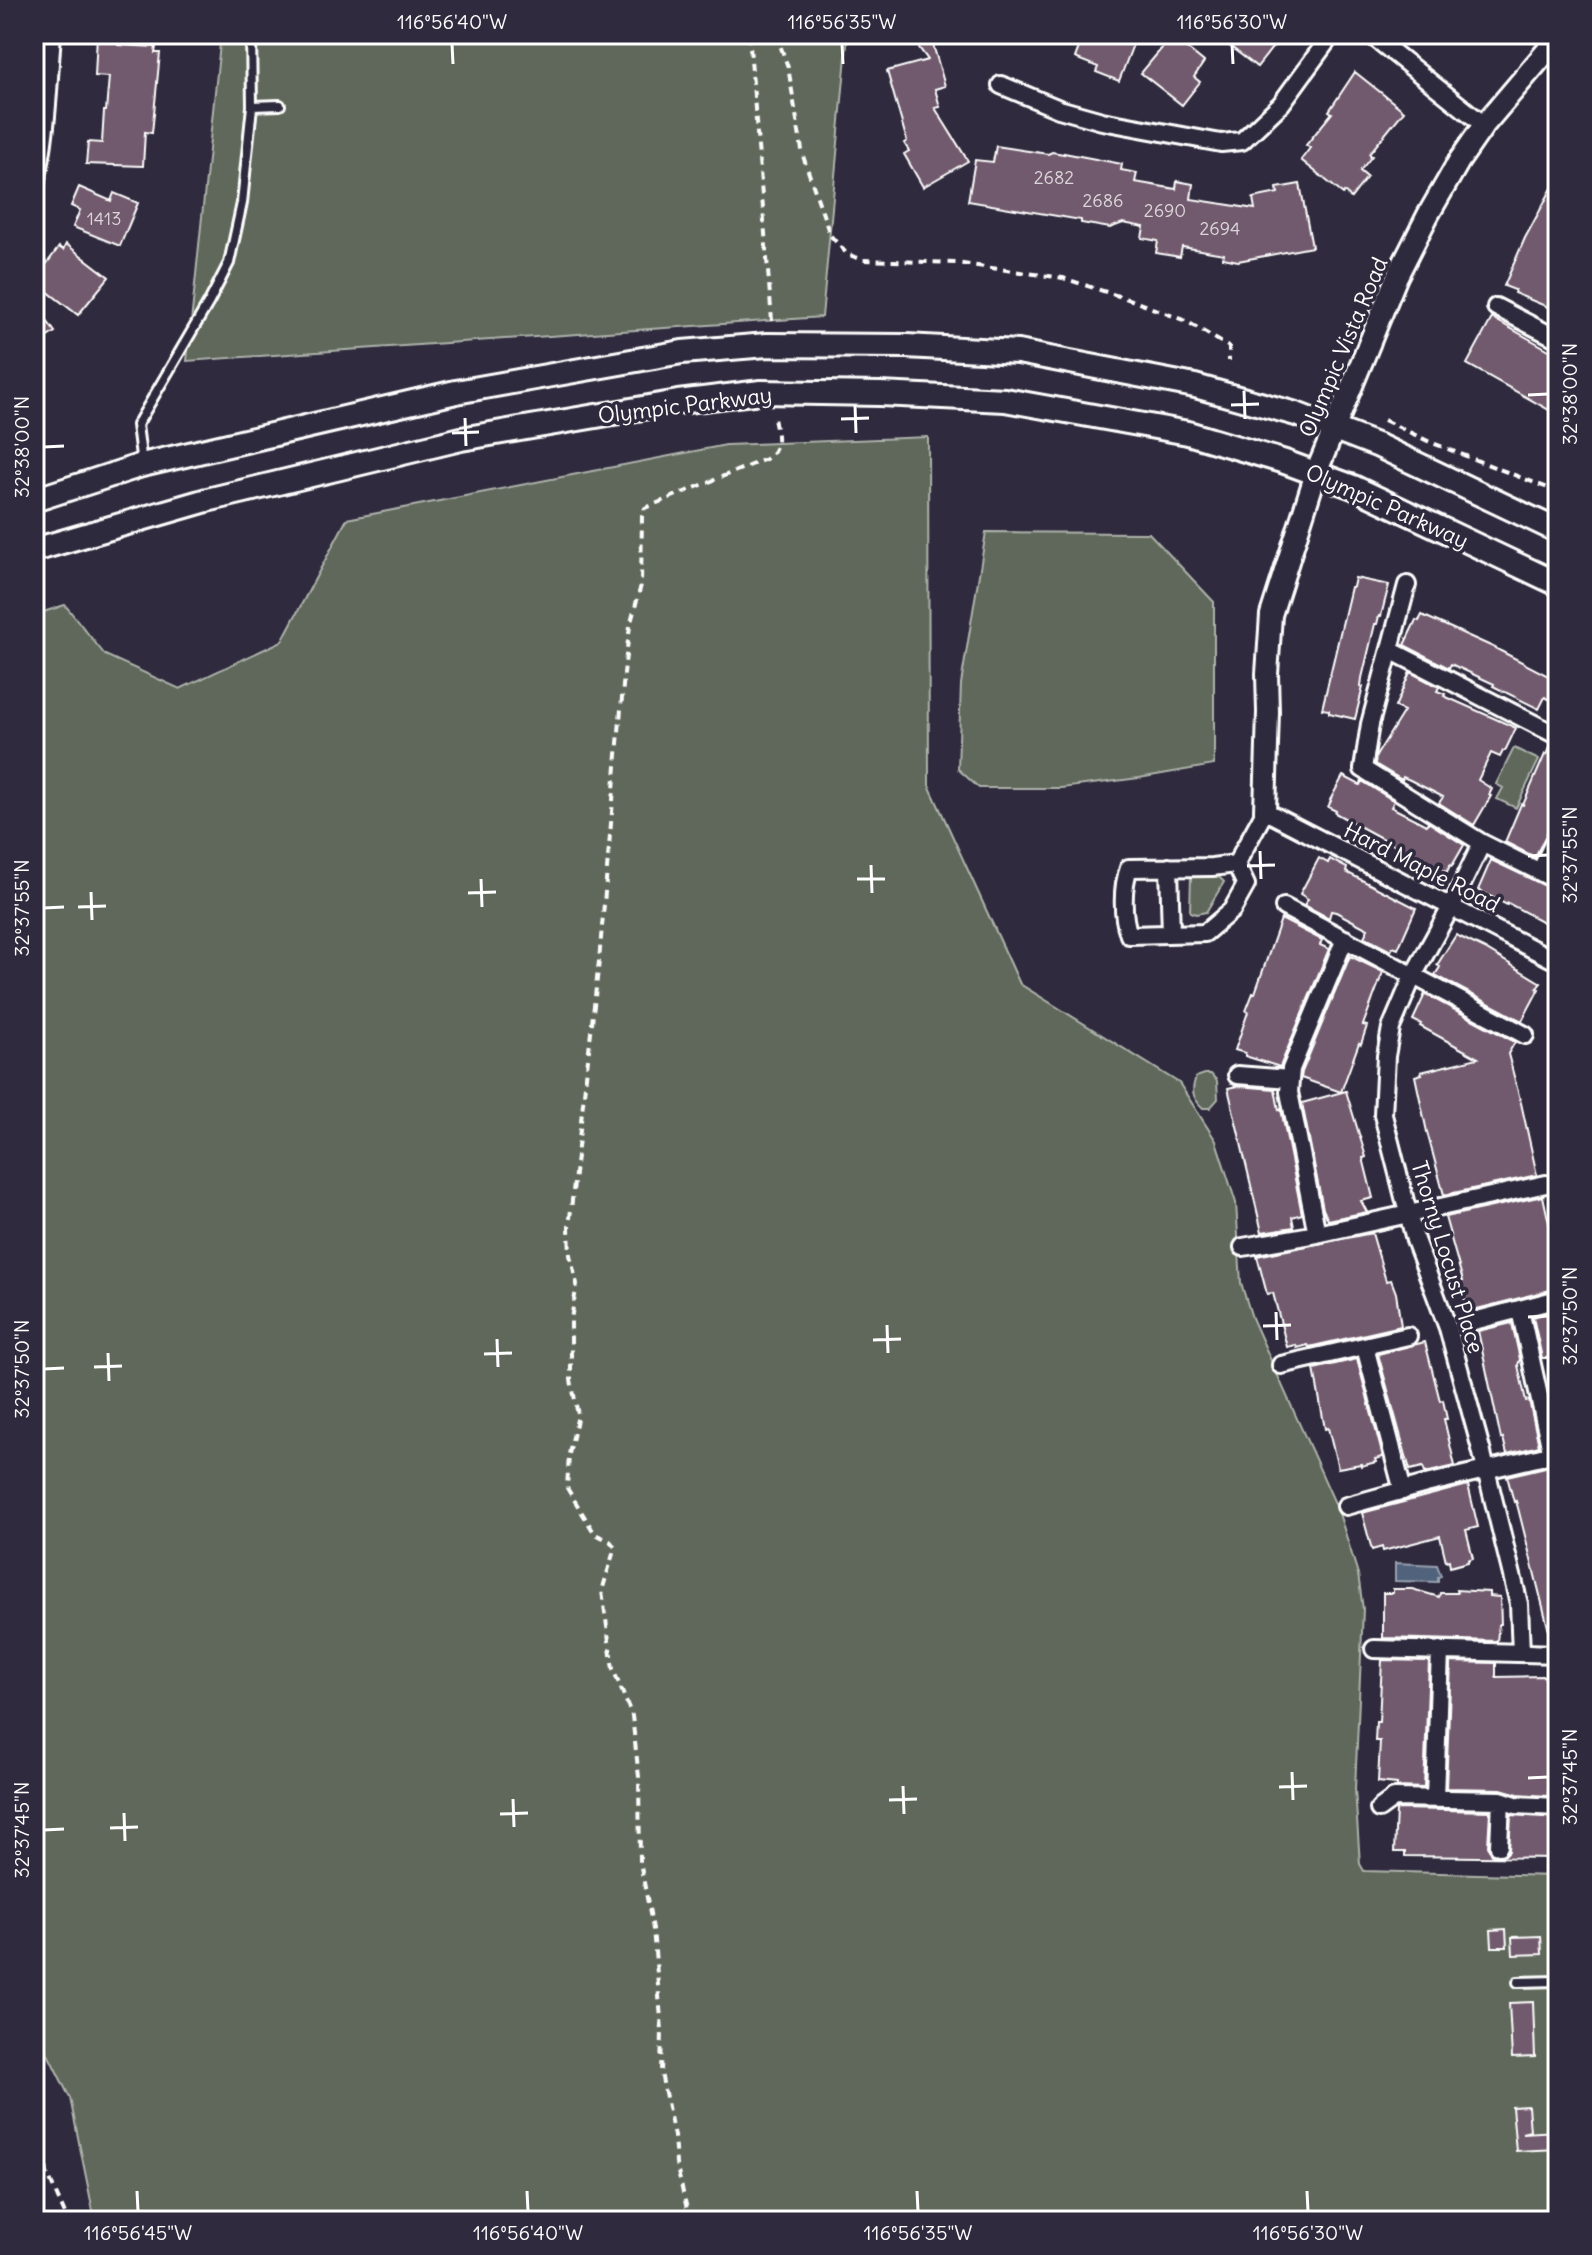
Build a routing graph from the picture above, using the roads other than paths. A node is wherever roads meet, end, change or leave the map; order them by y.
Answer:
1 (52, 34) edge
2 (251, 34) edge
3 (1332, 34) edge
4 (1370, 34) edge
5 (1558, 38) edge
6 (1001, 85) dead end
7 (280, 105) dead end
8 (252, 106) junction
9 (1484, 125) junction
10 (34, 190) edge
11 (1496, 307) dead end
12 (1556, 333) edge
13 (1333, 429) junction
14 (142, 465) junction
15 (1316, 473) junction
16 (34, 500) edge
17 (1558, 531) edge
18 (34, 550) edge
19 (1558, 584) edge
20 (1407, 585) dead end
21 (1390, 650) junction
22 (1558, 736) edge
23 (1265, 811) junction
24 (1558, 834) edge
25 (1482, 843) junction
26 (1236, 864) junction
27 (1169, 867) junction
28 (1540, 872) junction
29 (1558, 881) edge
30 (1284, 907) dead end
31 (1451, 907) junction
32 (1171, 934) junction
33 (1345, 939) junction
34 (1558, 962) edge
35 (1413, 976) junction
36 (1525, 1035) dead end
37 (1237, 1075) dead end
38 (1290, 1079) junction
39 (1546, 1184) dead end
40 (1408, 1214) junction
41 (1317, 1234) junction
42 (1243, 1247) dead end
43 (1558, 1299) edge
44 (1520, 1310) junction
45 (1474, 1321) dead end
46 (1408, 1336) dead end
47 (1365, 1347) junction
48 (1281, 1365) dead end
49 (1555, 1454) edge
50 (1487, 1470) junction
51 (1403, 1491) junction
52 (1346, 1506) dead end
53 (1374, 1649) dead end
54 (1440, 1650) junction
55 (1521, 1653) junction
56 (1558, 1654) edge
57 (1435, 1798) junction
58 (1501, 1800) junction
59 (1558, 1807) edge
60 (1379, 1809) dead end
61 (1499, 1846) dead end
62 (1558, 1981) edge
63 (1518, 1982) dead end

1 - 10 street
2 - 8 lane
3 - 6 street
4 - 9 street
5 - 9 street, Olympic Vista Road
7 - 8 lane
8 - 14 lane
9 - 13 street, Olympic Vista Road
11 - 12 street
13 - 14 main road
13 - 15 street, Olympic Vista Road
13 - 17 main road
14 - 16 main road
15 - 18 main road, Olympic Parkway
15 - 19 main road, Olympic Parkway
15 - 23 street, Olympic Vista Road
20 - 21 street
21 - 22 street
21 - 25 street
23 - 26 street
23 - 31 street, Hard Maple Road
24 - 28 street
25 - 28 street
25 - 31 street, Thorny Locust Place
26 - 27 street
26 - 32 street
27 - 32 street
27 - 32 street
28 - 29 street
30 - 33 street
31 - 34 street, Hard Maple Road
31 - 35 street, Thorny Locust Place
33 - 35 street
33 - 38 street
35 - 36 street
35 - 40 street, Thorny Locust Place
37 - 38 street
38 - 41 street
39 - 40 street
40 - 41 street
40 - 50 street, Thorny Locust Place
41 - 42 street
43 - 44 street
44 - 45 street
44 - 49 street
46 - 47 street
47 - 48 street
47 - 51 street
49 - 50 street
50 - 51 street
50 - 55 street, Thorny Locust Place
51 - 52 street
53 - 54 street
54 - 55 street
54 - 57 street
55 - 56 street
57 - 58 street
57 - 60 street
58 - 59 street
58 - 61 street
62 - 63 lane

